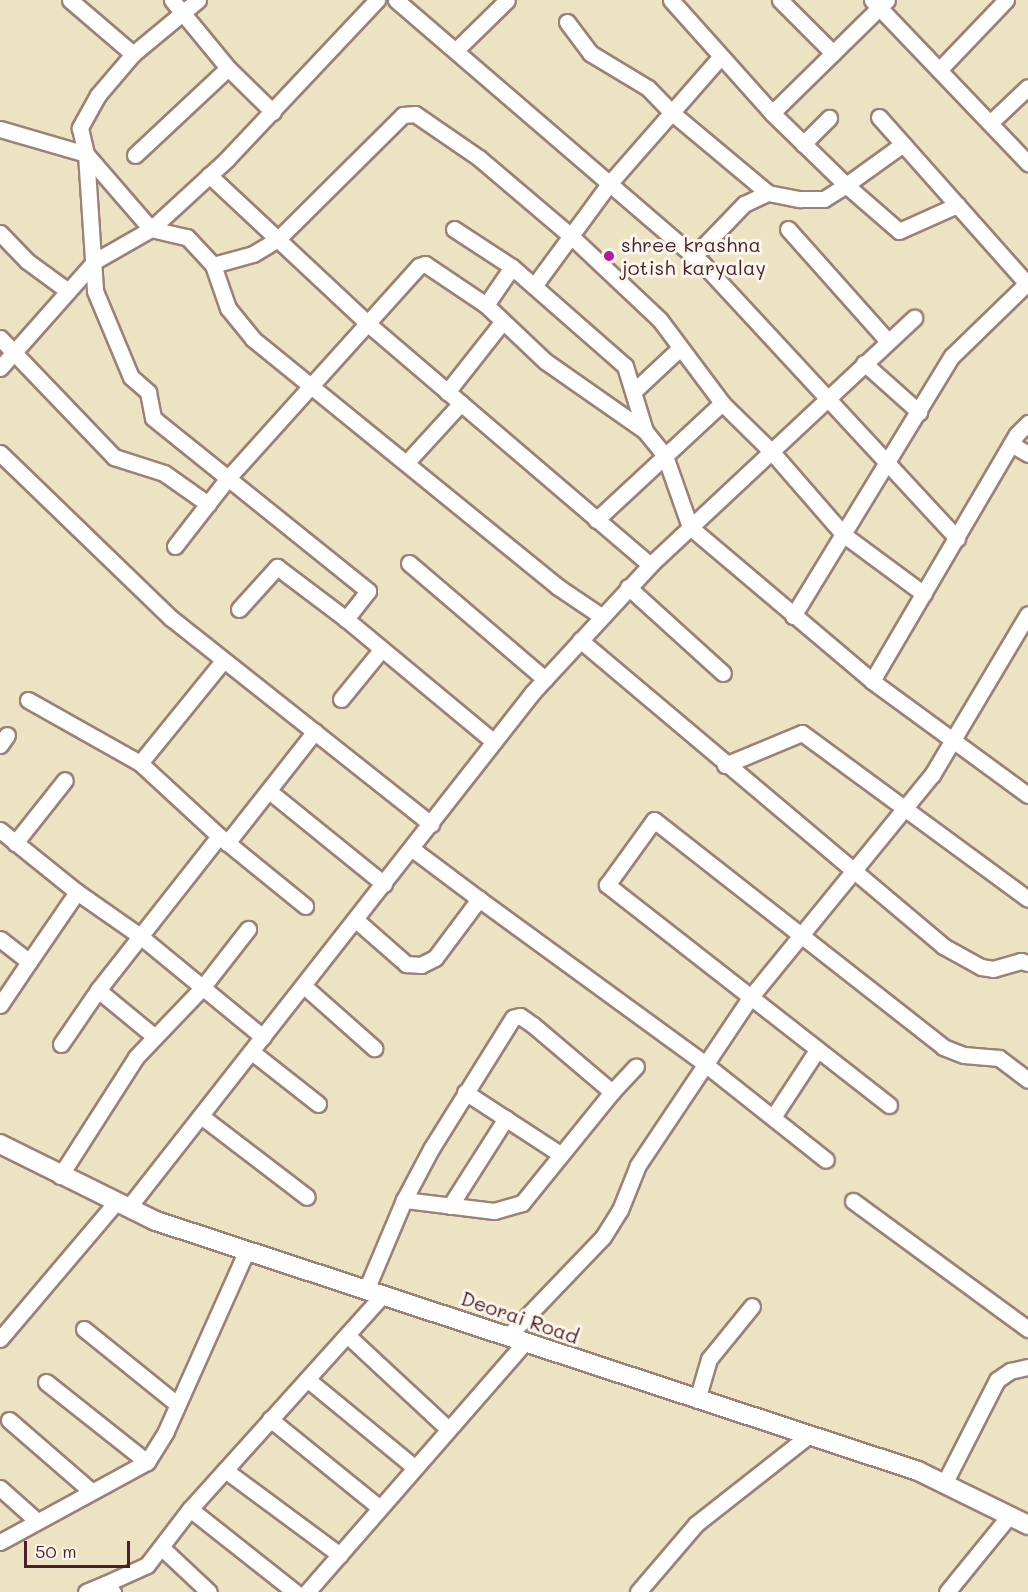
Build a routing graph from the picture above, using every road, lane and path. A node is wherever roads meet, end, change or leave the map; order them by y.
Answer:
1 (70, 0) edge
2 (172, 0) edge
3 (198, 0) edge
4 (377, 0) edge
5 (507, 0) edge
6 (671, 0) edge
7 (780, 0) edge
8 (1006, 0) edge
9 (398, 1) edge
10 (880, 2) edge
11 (184, 13) junction
12 (567, 22) dead end
13 (456, 50) junction
14 (833, 52) junction
15 (133, 54) junction
16 (720, 57) junction
17 (228, 68) junction
18 (939, 70) junction
19 (1028, 87) edge
20 (273, 112) junction
21 (671, 112) junction
22 (771, 113) junction
23 (879, 117) dead end
24 (829, 118) dead end
25 (990, 123) junction
26 (0, 129) edge
27 (803, 144) junction
28 (903, 144) junction
29 (86, 154) junction
30 (135, 155) dead end
31 (1028, 163) edge
32 (209, 175) junction
33 (609, 184) junction
34 (846, 185) junction
35 (768, 193) junction
36 (957, 205) junction
37 (151, 229) junction
38 (454, 229) dead end
39 (788, 229) dead end
40 (0, 233) edge
41 (572, 237) junction
42 (278, 239) junction
43 (694, 256) junction
44 (95, 261) junction
45 (213, 264) junction
46 (512, 267) junction
47 (1027, 284) edge
48 (534, 286) junction
49 (68, 291) junction
50 (486, 305) junction
51 (914, 318) dead end
52 (503, 321) junction
53 (368, 323) junction
54 (0, 338) edge
55 (887, 340) junction
56 (680, 348) junction
57 (15, 353) junction
58 (864, 363) junction
59 (0, 368) edge
60 (314, 386) junction
61 (634, 391) junction
62 (447, 392) junction
63 (828, 398) junction
64 (461, 403) junction
65 (722, 403) junction
66 (919, 412) junction
67 (1028, 423) edge
68 (645, 430) junction
69 (1011, 444) junction
70 (771, 451) junction
71 (0, 453) edge
72 (1028, 454) edge
73 (665, 456) junction
74 (406, 462) junction
75 (889, 463) junction
76 (228, 478) junction
77 (208, 504) junction
78 (596, 520) junction
79 (690, 527) junction
80 (844, 535) junction
81 (957, 538) junction
82 (175, 546) dead end
83 (409, 563) dead end
84 (650, 565) junction
85 (628, 587) junction
86 (924, 594) junction
87 (239, 609) dead end
88 (1028, 614) edge
89 (601, 616) junction
90 (793, 616) junction
91 (346, 619) junction
92 (580, 640) junction
93 (381, 650) junction
94 (223, 661) junction
95 (723, 673) dead end
96 (545, 679) junction
97 (872, 681) junction
98 (341, 699) dead end
99 (28, 700) dead end
100 (315, 731) junction
101 (494, 741) junction
102 (952, 743) junction
103 (140, 764) junction
104 (725, 765) junction
105 (65, 780) dead end
106 (269, 791) junction
107 (1028, 795) edge
108 (907, 809) junction
109 (431, 824) junction
110 (0, 830) edge
111 (223, 840) junction
112 (15, 843) junction
113 (411, 848) junction
114 (853, 873) junction
115 (384, 884) junction
116 (77, 892) junction
117 (479, 899) junction
118 (1028, 899) edge
119 (305, 906) dead end
120 (356, 920) junction
121 (248, 929) dead end
122 (799, 932) junction
123 (140, 936) junction
124 (0, 939) edge
125 (29, 962) junction
126 (1028, 963) edge
127 (304, 986) junction
128 (202, 988) junction
129 (98, 990) junction
130 (748, 999) junction
131 (0, 1005) edge
132 (155, 1037) junction
133 (263, 1037) junction
134 (61, 1044) dead end
135 (374, 1048) dead end
136 (817, 1050) junction
137 (252, 1052) junction
138 (705, 1064) junction
139 (636, 1066) dead end
140 (1028, 1080) edge
141 (465, 1092) junction
142 (612, 1092) junction
143 (318, 1104) dead end
144 (890, 1105) dead end
145 (201, 1116) junction
146 (506, 1118) junction
147 (773, 1118) junction
148 (0, 1144) edge
149 (560, 1154) junction
150 (826, 1160) dead end
151 (60, 1176) junction
152 (307, 1197) dead end
153 (404, 1200) junction
154 (854, 1201) dead end
155 (122, 1205) junction
156 (450, 1206) junction
157 (247, 1250) junction
158 (374, 1292) junction
159 (752, 1306) dead end
160 (84, 1329) dead end
161 (1028, 1329) edge
162 (347, 1335) junction
163 (0, 1338) edge
164 (516, 1339) junction
165 (1028, 1368) edge
166 (308, 1379) junction
167 (46, 1382) dead end
168 (697, 1400) junction
169 (177, 1404) junction
170 (270, 1419) junction
171 (9, 1420) dead end
172 (447, 1428) junction
173 (809, 1435) junction
174 (147, 1462) junction
175 (414, 1467) junction
176 (225, 1470) junction
177 (944, 1484) junction
178 (0, 1488) edge
179 (91, 1491) junction
180 (380, 1508) junction
181 (190, 1509) junction
182 (1009, 1516) junction
183 (37, 1521) junction
184 (1028, 1525) edge
185 (0, 1542) edge
186 (162, 1548) junction
187 (340, 1555) junction
188 (109, 1588) edge
189 (203, 1590) edge
190 (86, 1592) edge
191 (295, 1592) edge
192 (307, 1592) edge
193 (638, 1592) edge
194 (947, 1592) edge

1 - 15 street
2 - 11 street
3 - 11 street
4 - 20 street
5 - 13 street
6 - 16 street
7 - 14 street
8 - 18 street
9 - 13 street
10 - 14 street
10 - 18 street
11 - 15 street
11 - 17 street
12 - 21 street
13 - 33 street
14 - 22 street
15 - 29 street
16 - 21 street
16 - 22 street
17 - 20 street
17 - 30 street
18 - 25 street
19 - 25 street
20 - 32 street
21 - 33 street
21 - 35 street
22 - 27 street
23 - 28 street
24 - 27 street
25 - 31 street
26 - 29 street
27 - 34 street
28 - 34 street
28 - 36 street
29 - 37 street
29 - 44 street
32 - 37 street
32 - 42 street
33 - 41 street
33 - 43 street
34 - 35 street
34 - 36 street
35 - 43 street
36 - 47 street
37 - 44 street
37 - 45 street
38 - 46 street
39 - 55 street
40 - 49 street
41 - 42 street
41 - 48 street
41 - 56 street
42 - 45 street
42 - 53 street
43 - 63 street
44 - 49 street
44 - 76 street
45 - 60 street
46 - 48 street
46 - 50 street
47 - 66 street
48 - 61 street
49 - 57 street
50 - 52 street
50 - 53 street
51 - 55 street
52 - 62 street
52 - 68 street
53 - 60 street
53 - 62 street
54 - 57 street
55 - 58 street
56 - 61 street
56 - 65 street
57 - 59 street
57 - 77 street
58 - 63 street
58 - 66 street
60 - 74 street
60 - 76 street
61 - 68 street
62 - 64 street
63 - 70 street
63 - 75 street
64 - 74 street
64 - 78 street
65 - 70 street
65 - 73 street
66 - 75 street
67 - 69 street
68 - 73 street
69 - 72 street
69 - 81 street
70 - 79 street
70 - 80 street
71 - 94 street
73 - 78 street
73 - 79 street
74 - 89 street
75 - 80 street
75 - 81 street
76 - 77 street
76 - 91 street
77 - 82 street
78 - 84 street
79 - 84 street
79 - 90 street
80 - 86 street
80 - 90 street
81 - 86 street
83 - 96 street
84 - 85 street
85 - 89 street
85 - 95 street
86 - 97 street
87 - 91 street
88 - 102 street
89 - 92 street
90 - 97 street
91 - 93 street
92 - 96 street
92 - 104 street
93 - 98 street
93 - 101 street
94 - 100 street
94 - 103 street
96 - 101 street
97 - 102 street
99 - 103 street
100 - 106 street
100 - 109 street
101 - 109 street
102 - 107 street
102 - 108 street
103 - 111 street
104 - 108 street
104 - 114 street
105 - 112 street
106 - 111 street
106 - 115 street
108 - 114 street
108 - 118 street
109 - 113 street
110 - 112 street
111 - 119 street
111 - 123 street
112 - 116 street
113 - 115 street
113 - 117 street
114 - 122 street
114 - 126 street
115 - 120 street
116 - 123 street
116 - 125 street
117 - 120 street
117 - 138 street
120 - 127 street
121 - 128 street
122 - 130 street
122 - 130 street
122 - 140 street
123 - 128 street
123 - 129 street
124 - 125 street
125 - 131 street
127 - 133 street
127 - 135 street
128 - 132 street
128 - 133 street
129 - 132 street
129 - 134 street
130 - 136 street
130 - 138 street
132 - 151 street
133 - 137 street
136 - 144 street
136 - 147 street
137 - 143 street
137 - 145 street
138 - 147 street
138 - 164 street
139 - 142 street
141 - 142 street
141 - 146 street
141 - 153 street
142 - 149 street
145 - 152 street
145 - 155 street
146 - 149 street
146 - 156 street
147 - 150 street
148 - 151 street, Deorai Road
149 - 156 street
151 - 155 street, Deorai Road
153 - 156 street
153 - 158 street
154 - 161 street
155 - 157 street, Deorai Road
155 - 163 street
157 - 158 street, Deorai Road
157 - 169 street
158 - 162 street
158 - 164 street, Deorai Road
159 - 168 street
160 - 169 street
162 - 166 street
162 - 172 street
164 - 168 street, Deorai Road
164 - 172 street
165 - 177 street
166 - 170 street
166 - 175 street
167 - 174 street
168 - 173 street, Deorai Road
169 - 174 street
170 - 176 street
170 - 180 street
171 - 179 street
172 - 175 street
173 - 177 street, Deorai Road
173 - 193 street
174 - 179 street
175 - 180 street
176 - 181 street
176 - 187 street
177 - 182 street, Deorai Road
178 - 183 street
179 - 183 street
180 - 187 street
181 - 186 street
181 - 191 street
182 - 184 street, Deorai Road
182 - 194 street
183 - 185 street
186 - 188 street
186 - 189 street
187 - 192 street
188 - 190 street

